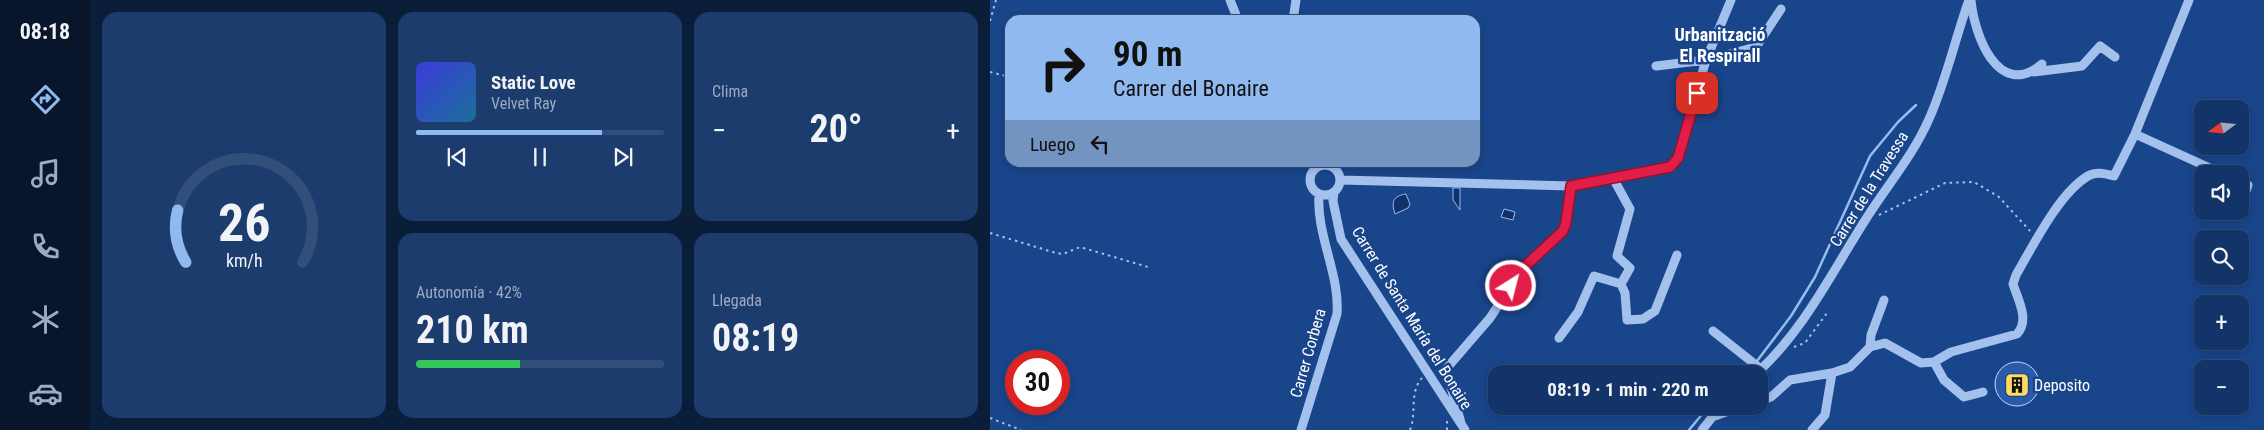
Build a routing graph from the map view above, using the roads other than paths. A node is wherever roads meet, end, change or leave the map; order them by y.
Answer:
1 (1230, 0) edge
2 (1296, 0) edge
3 (1731, 0) edge
4 (1970, 0) edge
5 (2189, 0) edge
6 (1781, 9) dead end
7 (1236, 15) edge
8 (1294, 15) edge
9 (2115, 57) dead end
10 (1706, 60) junction
11 (2042, 64) dead end
12 (1656, 66) dead end
13 (2033, 72) junction
14 (2135, 134) junction
15 (2203, 165) edge
16 (1317, 167) edge
17 (1328, 167) edge
18 (1612, 178) junction
19 (1340, 180) junction
20 (1571, 186) junction
21 (1334, 192) junction
22 (1319, 194) junction
23 (1677, 255) dead end
24 (1620, 284) junction
25 (1884, 300) dead end
26 (1714, 331) dead end
27 (1559, 338) dead end
28 (1870, 347) junction
29 (1934, 362) junction
30 (1751, 365) edge
31 (1764, 365) edge
32 (1832, 373) junction
33 (1982, 392) dead end
34 (1768, 398) edge
35 (1718, 415) edge
36 (1712, 417) joint
37 (1463, 427) edge
38 (1301, 430) edge
39 (1702, 430) edge
40 (1812, 430) edge

1 - 7 street
2 - 8 street
3 - 10 street
4 - 13 street
4 - 31 street, Carrer de la Travessa
5 - 14 street
6 - 10 street
9 - 13 street
10 - 12 street
10 - 18 street
11 - 13 street
14 - 15 street
14 - 29 street
16 - 22 street
17 - 19 street
18 - 20 street
18 - 24 street
19 - 20 street
19 - 21 street
20 - 37 street
21 - 22 street
21 - 37 street, Carrer de Santa María del Bonaire
22 - 38 street, Carrer Corbera
23 - 24 street
24 - 27 street
25 - 28 street
26 - 30 street
28 - 29 street
28 - 32 street
29 - 33 street
32 - 34 street
32 - 40 street
35 - 36 street
36 - 39 street

